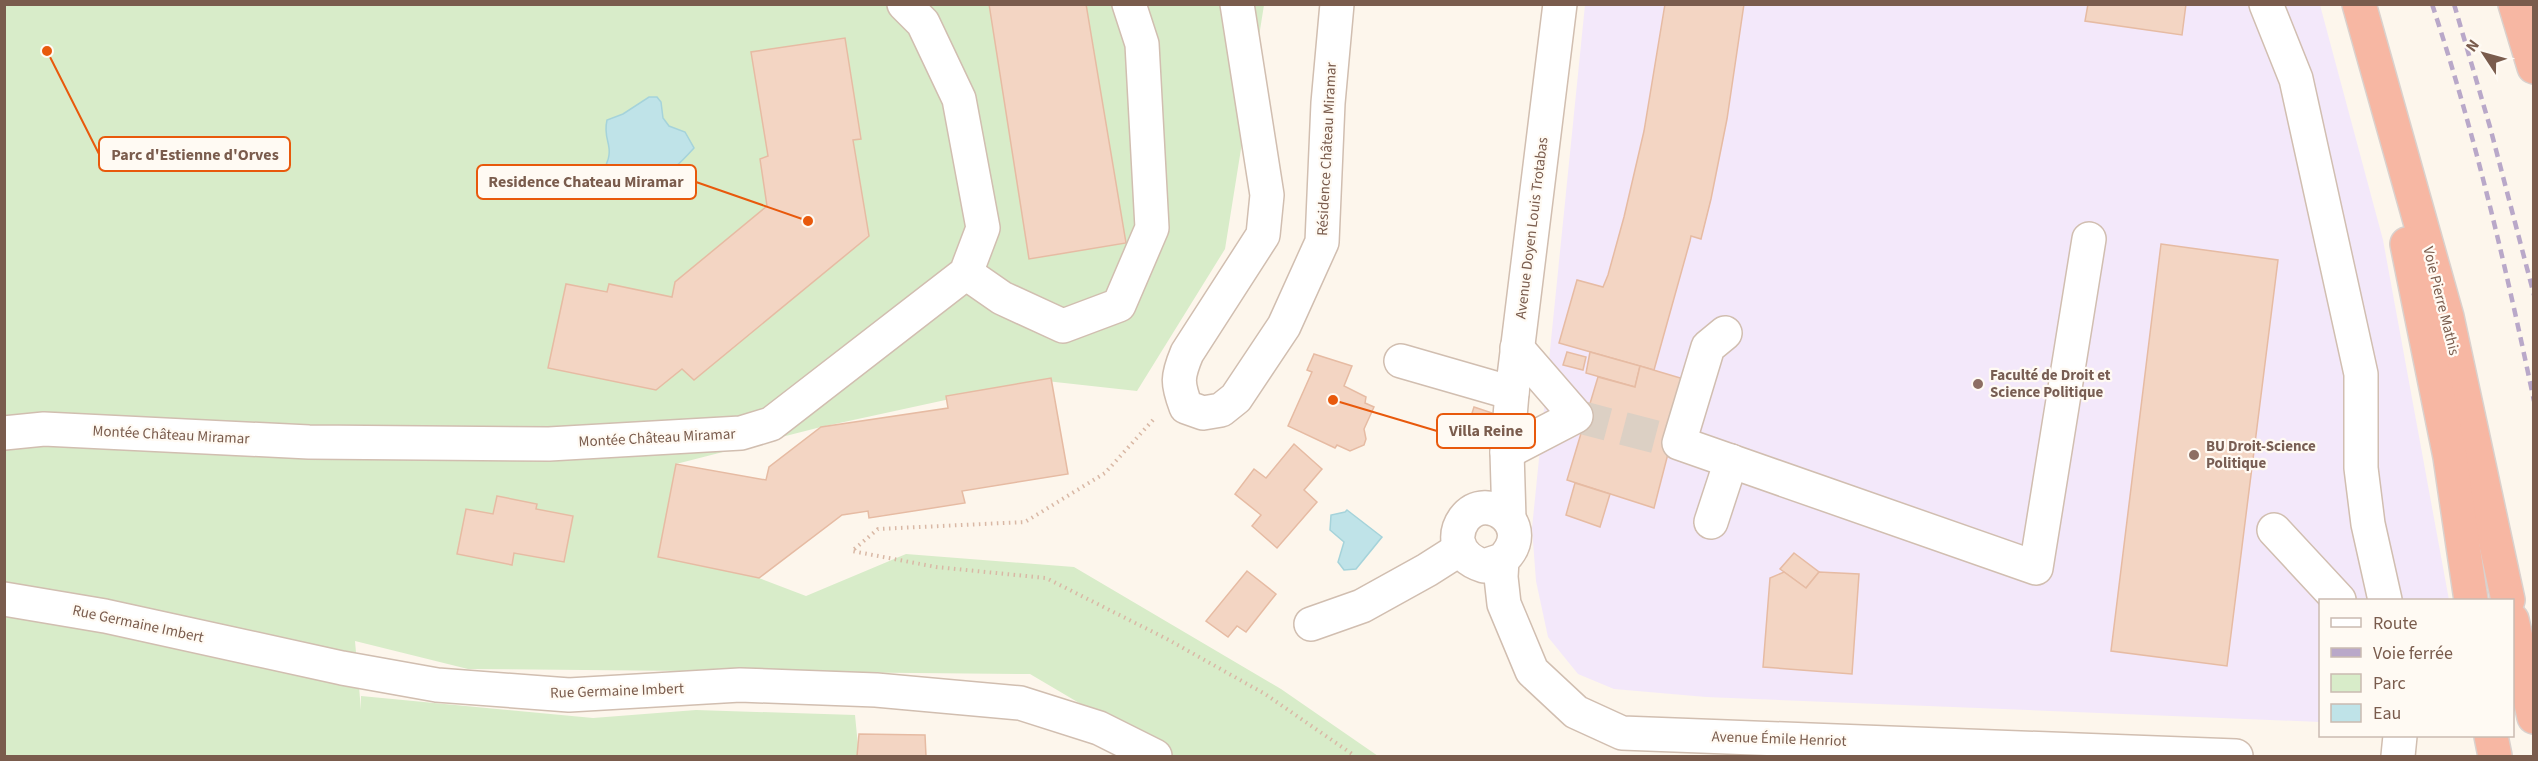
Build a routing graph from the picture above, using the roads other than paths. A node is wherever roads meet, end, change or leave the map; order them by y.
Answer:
1 (904, 4) edge
2 (1129, 4) edge
3 (1237, 4) edge
4 (1337, 4) edge
5 (1560, 4) edge
6 (2266, 4) edge
7 (2515, 4) edge
8 (2363, 17) edge
9 (2534, 67) edge
10 (2089, 239) dead end
11 (966, 273) junction
12 (1725, 333) dead end
13 (1517, 348) junction
14 (1401, 361) dead end
15 (1512, 393) junction
16 (4, 433) edge
17 (1508, 452) junction
18 (1731, 461) junction
19 (1476, 509) junction
20 (1509, 519) junction
21 (1711, 522) dead end
22 (2274, 530) dead end
23 (1460, 549) junction
24 (1502, 561) junction
25 (2338, 599) edge
26 (2385, 599) edge
27 (2471, 599) edge
28 (2508, 599) edge
29 (4, 600) edge
30 (1311, 624) dead end
31 (2514, 629) edge
32 (2534, 717) edge
33 (2400, 737) edge
34 (2491, 737) edge
35 (1155, 756) edge
36 (2236, 756) edge
37 (2398, 756) edge
38 (2494, 756) edge

1 - 11 street
2 - 11 street
3 - 4 street, Résidence Château Miramar
5 - 13 street, Avenue Doyen Louis Trotabas
6 - 26 street
7 - 9 highway
8 - 27 highway
8 - 28 highway, Voie Pierre Mathis
10 - 18 street
11 - 16 street, Montée Château Miramar
12 - 18 street
13 - 15 street, Avenue Doyen Louis Trotabas
13 - 17 street
14 - 15 street
15 - 17 street, Avenue Doyen Louis Trotabas
17 - 19 street, Avenue Doyen Louis Trotabas
17 - 20 street, Avenue Doyen Louis Trotabas
18 - 21 street
19 - 20 street
19 - 23 street
20 - 24 street, Avenue Émile Henriot
22 - 25 street
23 - 24 street
23 - 30 street
24 - 36 street, Avenue Émile Henriot
29 - 35 street, Rue Germaine Imbert
31 - 32 highway
33 - 37 street
34 - 38 highway

